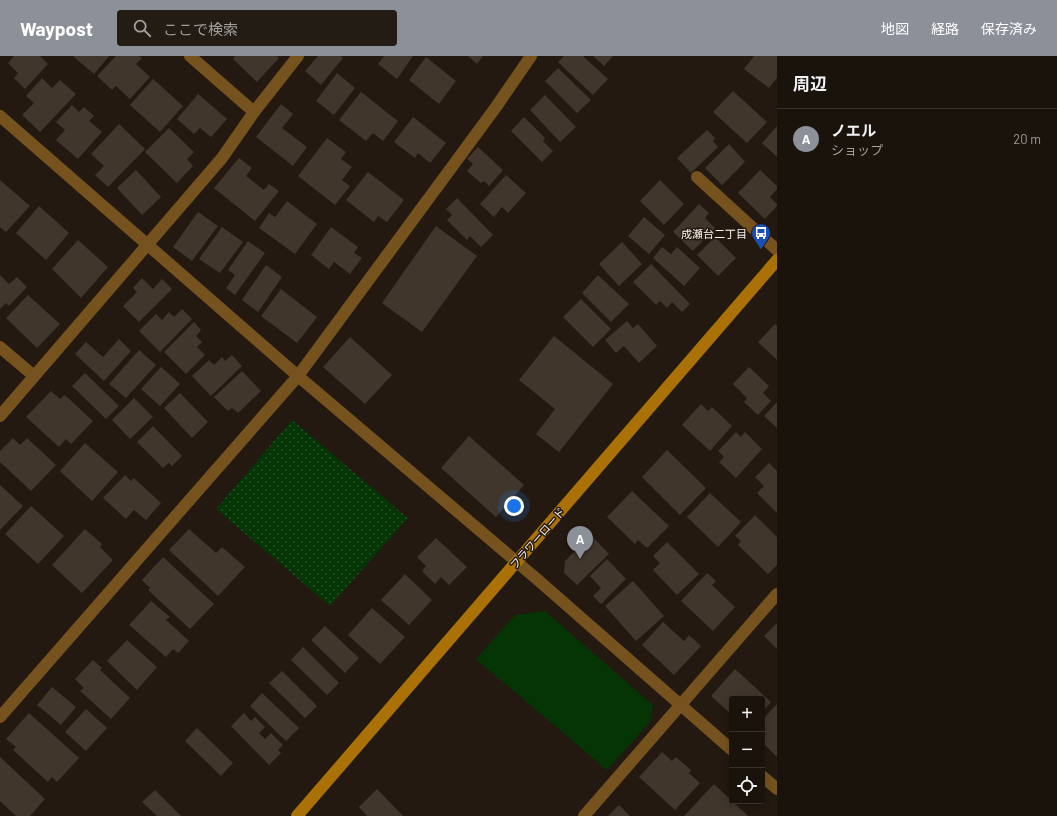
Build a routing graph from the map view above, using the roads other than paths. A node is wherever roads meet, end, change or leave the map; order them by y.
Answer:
1 (190, 56) edge
2 (298, 56) edge
3 (531, 56) edge
4 (254, 112) junction
5 (0, 116) edge
6 (697, 177) dead end
7 (148, 244) junction
8 (777, 250) edge
9 (777, 260) edge
10 (0, 347) edge
11 (34, 376) junction
12 (298, 376) junction
13 (0, 416) edge
14 (517, 562) junction
15 (777, 594) edge
16 (680, 705) junction
17 (0, 717) edge
18 (729, 747) edge
19 (765, 779) edge
20 (777, 789) edge
21 (297, 816) edge
22 (584, 816) edge

1 - 4 street
2 - 4 street
3 - 12 street
4 - 7 street
5 - 7 street
6 - 8 street
7 - 11 street
7 - 12 street
9 - 14 street, フラワーロード
10 - 11 street
11 - 13 street
12 - 14 street
12 - 17 street
14 - 16 street
14 - 21 street, フラワーロード
15 - 16 street
16 - 18 street
16 - 22 street
19 - 20 street

